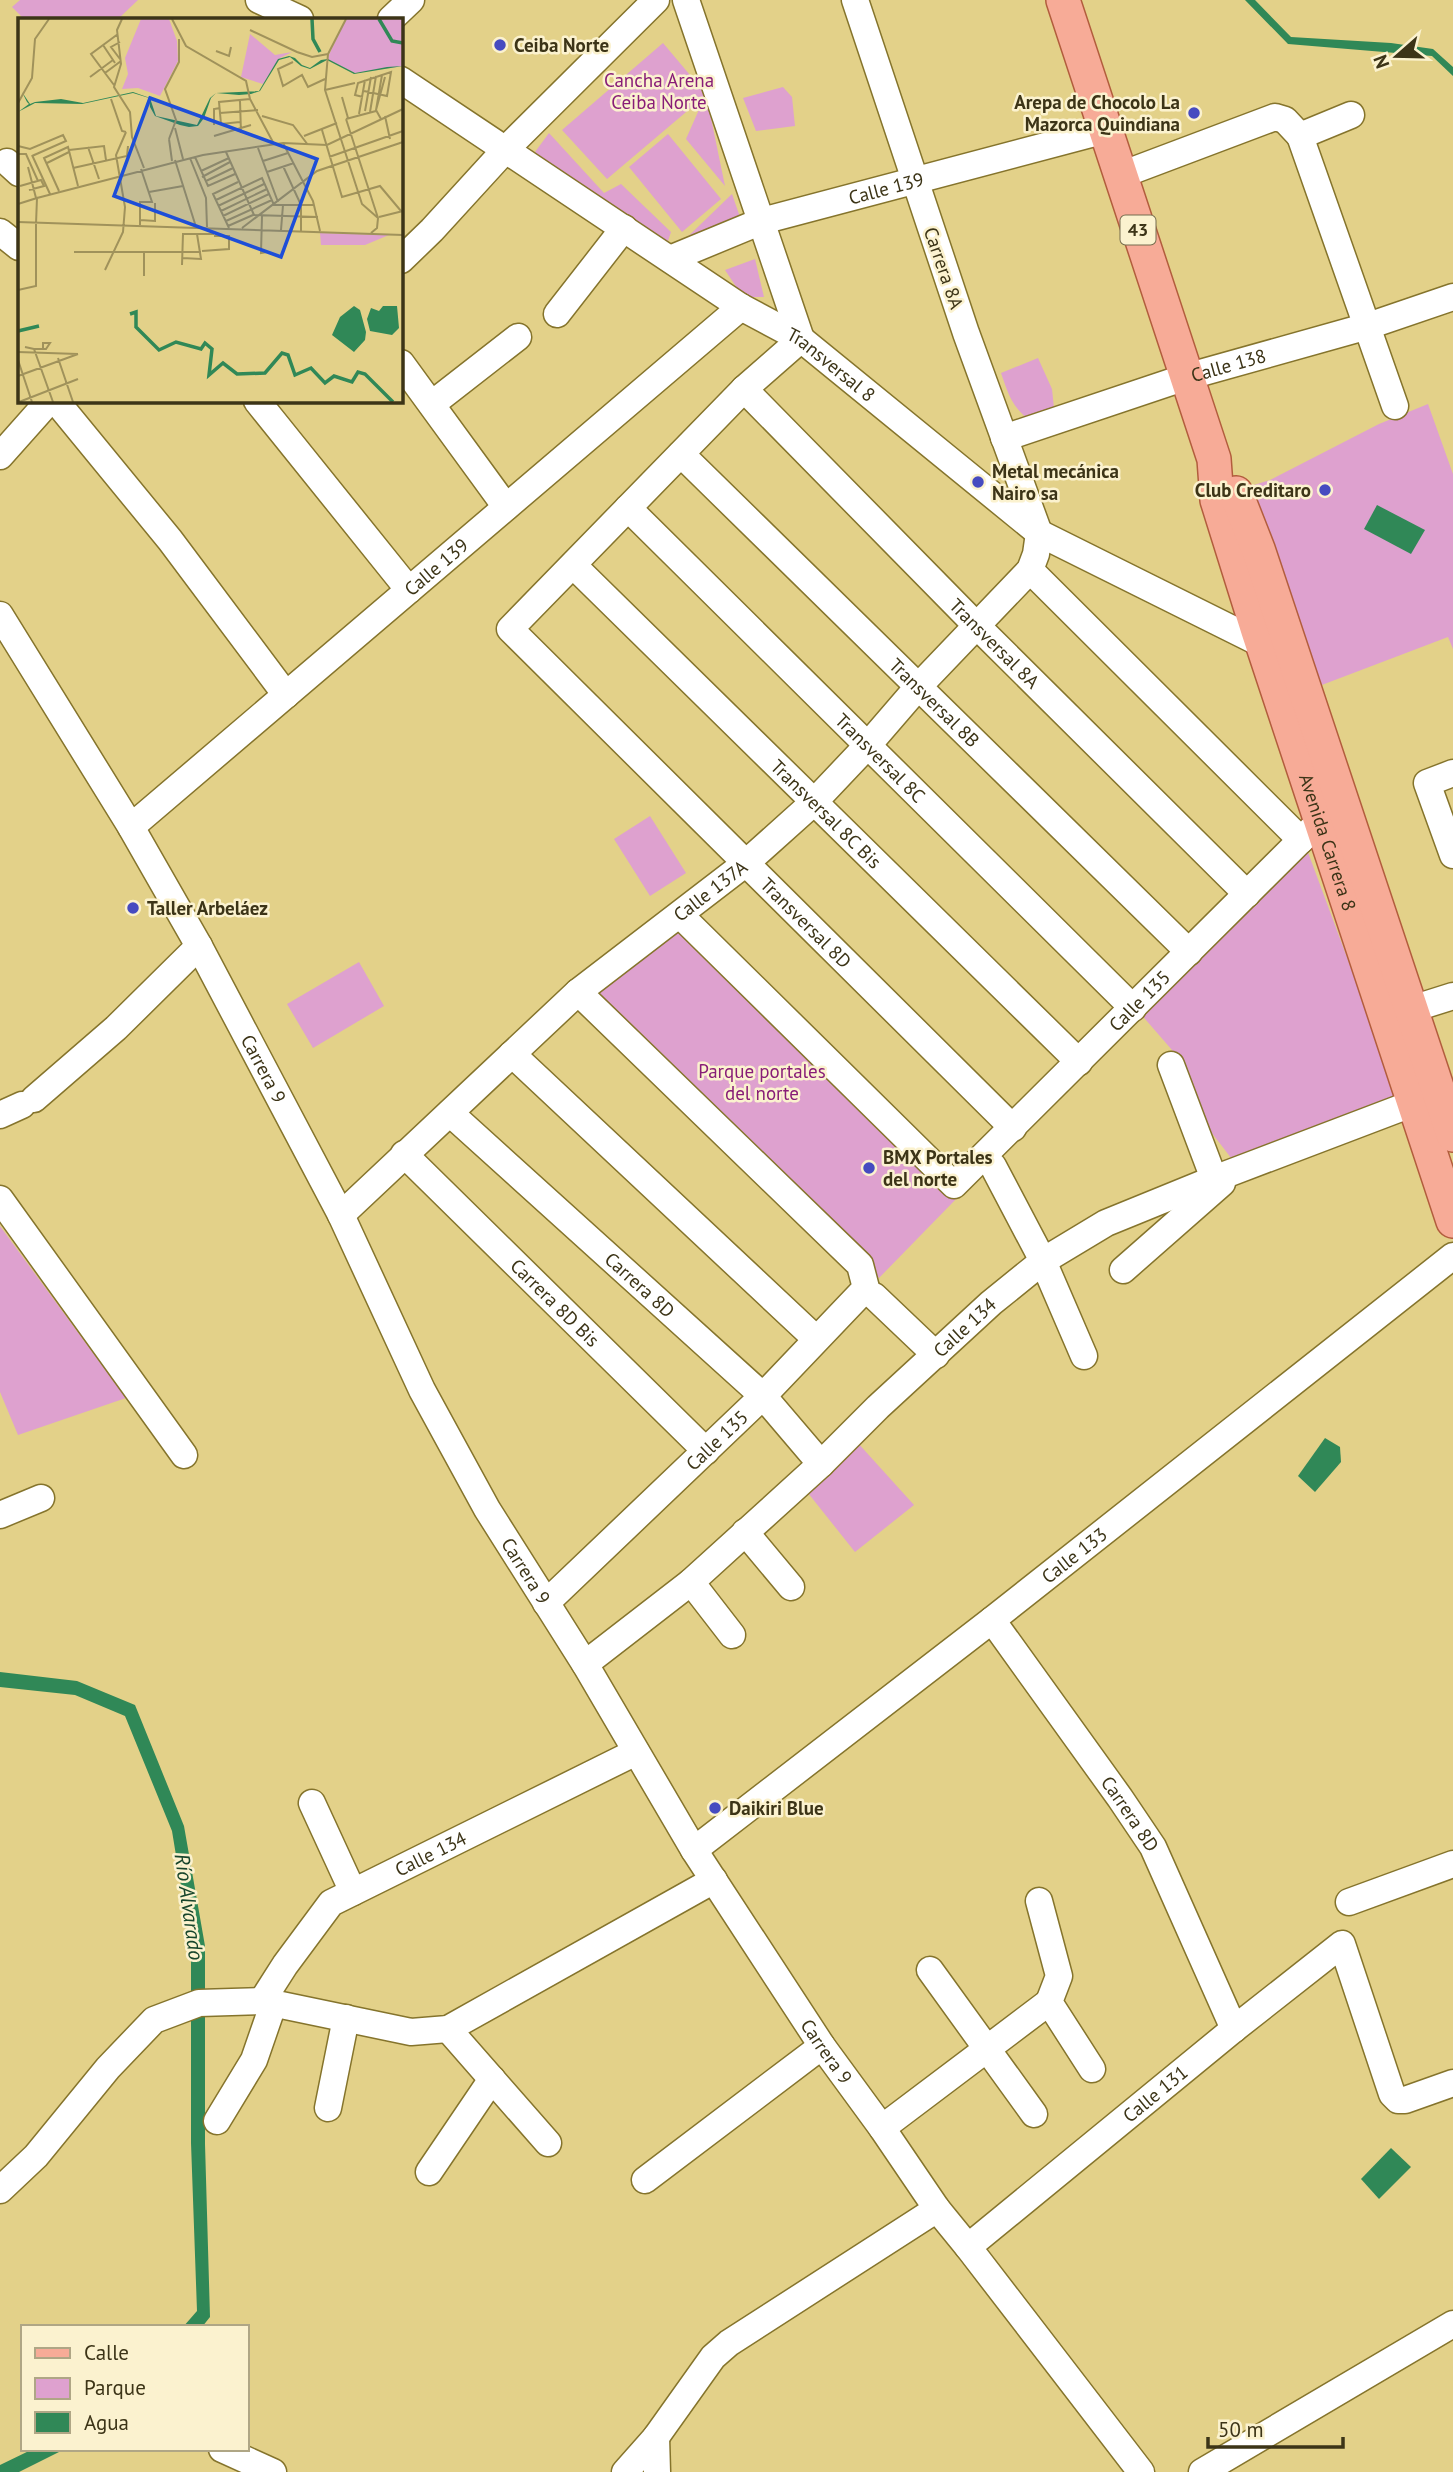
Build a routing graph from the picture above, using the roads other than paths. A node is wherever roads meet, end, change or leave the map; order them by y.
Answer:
1 (260, 0) edge
2 (411, 0) edge
3 (656, 0) edge
4 (686, 0) edge
5 (855, 0) edge
6 (1063, 0) edge
7 (298, 18) edge
8 (392, 18) edge
9 (402, 81) edge
10 (1351, 114) dead end
11 (1106, 130) junction
12 (1300, 136) junction
13 (506, 149) junction
14 (1121, 175) junction
15 (914, 181) junction
16 (762, 221) junction
17 (624, 228) junction
18 (0, 232) edge
19 (18, 246) edge
20 (402, 259) edge
21 (670, 259) junction
22 (1453, 297) edge
23 (741, 307) junction
24 (557, 314) dead end
25 (1368, 326) junction
26 (517, 337) dead end
27 (801, 340) junction
28 (402, 364) edge
29 (1186, 377) junction
30 (744, 389) junction
31 (48, 402) edge
32 (57, 402) edge
33 (258, 402) edge
34 (432, 404) junction
35 (1395, 406) dead end
36 (1004, 438) junction
37 (681, 454) junction
38 (0, 456) edge
39 (1214, 459) junction
40 (506, 507) junction
41 (628, 508) junction
42 (1039, 533) junction
43 (573, 565) junction
44 (1030, 570) junction
45 (409, 590) junction
46 (2, 623) edge
47 (975, 625) junction
48 (1262, 644) junction
49 (918, 687) junction
50 (286, 695) junction
51 (868, 745) junction
52 (1453, 773) edge
53 (814, 803) junction
54 (131, 827) junction
55 (1311, 830) junction
56 (1453, 855) edge
57 (746, 863) junction
58 (1247, 894) junction
59 (680, 915) junction
60 (199, 946) junction
61 (1189, 952) junction
62 (578, 992) junction
63 (1453, 996) edge
64 (1133, 1007) junction
65 (1412, 1009) junction
66 (512, 1054) junction
67 (1079, 1062) junction
68 (1171, 1065) dead end
69 (1414, 1103) junction
70 (19, 1106) edge
71 (450, 1113) junction
72 (1013, 1128) junction
73 (1453, 1135) edge
74 (404, 1154) junction
75 (993, 1166) dead end
76 (1224, 1176) junction
77 (0, 1199) edge
78 (341, 1215) junction
79 (1453, 1221) edge
80 (1453, 1256) edge
81 (1043, 1261) junction
82 (1123, 1270) dead end
83 (874, 1296) dead end
84 (815, 1338) junction
85 (936, 1355) junction
86 (1084, 1356) dead end
87 (762, 1396) junction
88 (706, 1451) junction
89 (184, 1455) dead end
90 (821, 1464) junction
91 (41, 1498) dead end
92 (0, 1515) edge
93 (745, 1532) junction
94 (691, 1583) junction
95 (791, 1587) dead end
96 (546, 1603) junction
97 (992, 1619) junction
98 (732, 1635) dead end
99 (585, 1664) junction
100 (636, 1752) junction
101 (312, 1803) dead end
102 (694, 1850) junction
103 (1453, 1864) edge
104 (714, 1880) junction
105 (353, 1892) junction
106 (1038, 1901) dead end
107 (1349, 1902) dead end
108 (930, 1970) dead end
109 (1049, 2001) junction
110 (268, 2003) junction
111 (346, 2018) junction
112 (448, 2029) junction
113 (1234, 2029) junction
114 (822, 2046) junction
115 (986, 2048) junction
116 (1092, 2069) dead end
117 (492, 2079) junction
118 (1453, 2083) edge
119 (328, 2108) dead end
120 (1034, 2114) dead end
121 (217, 2121) dead end
122 (882, 2128) junction
123 (548, 2143) dead end
124 (429, 2172) dead end
125 (645, 2180) dead end
126 (0, 2190) edge
127 (937, 2209) junction
128 (968, 2247) junction
129 (1453, 2324) edge
130 (656, 2437) junction
131 (226, 2451) edge
132 (659, 2471) edge
133 (273, 2472) edge
134 (625, 2472) edge
135 (1141, 2472) edge
136 (1202, 2472) edge

1 - 7 street
2 - 8 street
3 - 13 street
4 - 16 street
5 - 15 street, Carrera 8A
6 - 11 main road, Avenida Carrera 8 / 43
9 - 13 street, Transversal 8
10 - 12 street
11 - 14 main road, Avenida Carrera 8 / 43
11 - 15 street, Calle 139
12 - 14 street
12 - 25 street
13 - 17 street, Transversal 8
13 - 20 street
14 - 29 main road, Avenida Carrera 8 / 43
15 - 16 street, Calle 139
15 - 36 street, Carrera 8A
16 - 21 street, Calle 139
16 - 27 street
17 - 21 street, Transversal 8
17 - 24 street
18 - 19 street
21 - 23 street, Transversal 8
22 - 25 street, Calle 138
23 - 27 street, Transversal 8
23 - 40 street, Calle 139
25 - 29 street, Calle 138
25 - 35 street
26 - 34 street
27 - 30 street
27 - 42 street, Transversal 8
28 - 34 street
29 - 36 street, Calle 138
29 - 39 main road, Avenida Carrera 8 / 43
30 - 37 street
30 - 47 street, Transversal 8A
31 - 38 street
32 - 50 street
33 - 45 street
34 - 40 street
36 - 42 street, Carrera 8A
37 - 41 street
37 - 49 street, Transversal 8B
39 - 48 main road, Avenida Carrera 8
39 - 65 main road, Avenida Carrera 8
40 - 45 street, Calle 139
41 - 43 street
41 - 51 street, Transversal 8C
42 - 44 street
42 - 48 street, Transversal 8
43 - 53 street, Transversal 8C Bis
43 - 57 street, Transversal 8D
44 - 47 street, Calle 137A
44 - 55 street
45 - 50 street, Calle 139
46 - 54 street, Carrera 9
47 - 49 street, Calle 137A
47 - 58 street, Transversal 8A
48 - 55 main road, Avenida Carrera 8
49 - 51 street, Calle 137A
49 - 61 street, Transversal 8B
50 - 54 street, Calle 139
51 - 53 street, Calle 137A
51 - 64 street, Transversal 8C
52 - 56 street
53 - 57 street, Calle 137A
53 - 67 street, Transversal 8C Bis
54 - 60 street, Carrera 9
55 - 58 street, Calle 135
55 - 69 main road, Avenida Carrera 8
57 - 59 street, Calle 137A
57 - 72 street, Transversal 8D
58 - 61 street, Calle 135
59 - 62 street, Calle 137A
59 - 72 street, Calle 135
60 - 70 street
60 - 78 street, Carrera 9
61 - 64 street, Calle 135
62 - 66 street, Calle 137A
62 - 84 street, Calle 135
63 - 65 street
64 - 67 street, Calle 135
65 - 73 main road, Avenida Carrera 8
66 - 71 street, Calle 137A
66 - 84 street
67 - 72 street, Calle 135
68 - 76 street
69 - 76 street, Calle 134
69 - 79 main road, Avenida Carrera 8
71 - 74 street, Calle 137A
71 - 87 street, Carrera 8D
74 - 78 street, Calle 137A
74 - 88 street, Carrera 8D Bis
75 - 81 street
76 - 81 street, Calle 134
76 - 82 street
77 - 89 street
78 - 96 street, Carrera 9
80 - 97 street, Calle 133
81 - 85 street, Calle 134
81 - 86 street
83 - 85 street
84 - 87 street, Calle 135
85 - 90 street, Calle 134
87 - 88 street, Calle 135
87 - 90 street, Carrera 8D
88 - 96 street, Calle 135
90 - 93 street, Calle 134
91 - 92 street
93 - 94 street, Calle 134
93 - 95 street
94 - 98 street
94 - 99 street, Calle 134
96 - 99 street, Carrera 9
97 - 102 street, Calle 133
97 - 113 street, Carrera 8D
99 - 100 street, Carrera 9
100 - 102 street, Carrera 9
100 - 105 street, Calle 134
101 - 105 street
102 - 104 street, Carrera 9
103 - 107 street
104 - 112 street
104 - 114 street, Carrera 9
105 - 110 street, Calle 134
106 - 109 street
108 - 115 street
109 - 115 street
109 - 116 street
110 - 111 street
110 - 121 street, Calle 134
110 - 126 street
111 - 112 street
111 - 119 street
112 - 117 street
113 - 118 street, Calle 131
113 - 128 street, Calle 131
114 - 122 street, Carrera 9
114 - 125 street
115 - 120 street
115 - 122 street
117 - 123 street
117 - 124 street
122 - 127 street, Carrera 9
127 - 128 street, Carrera 9
127 - 130 street
128 - 135 street, Carrera 9
129 - 136 street
130 - 132 street
130 - 134 street
131 - 133 street

